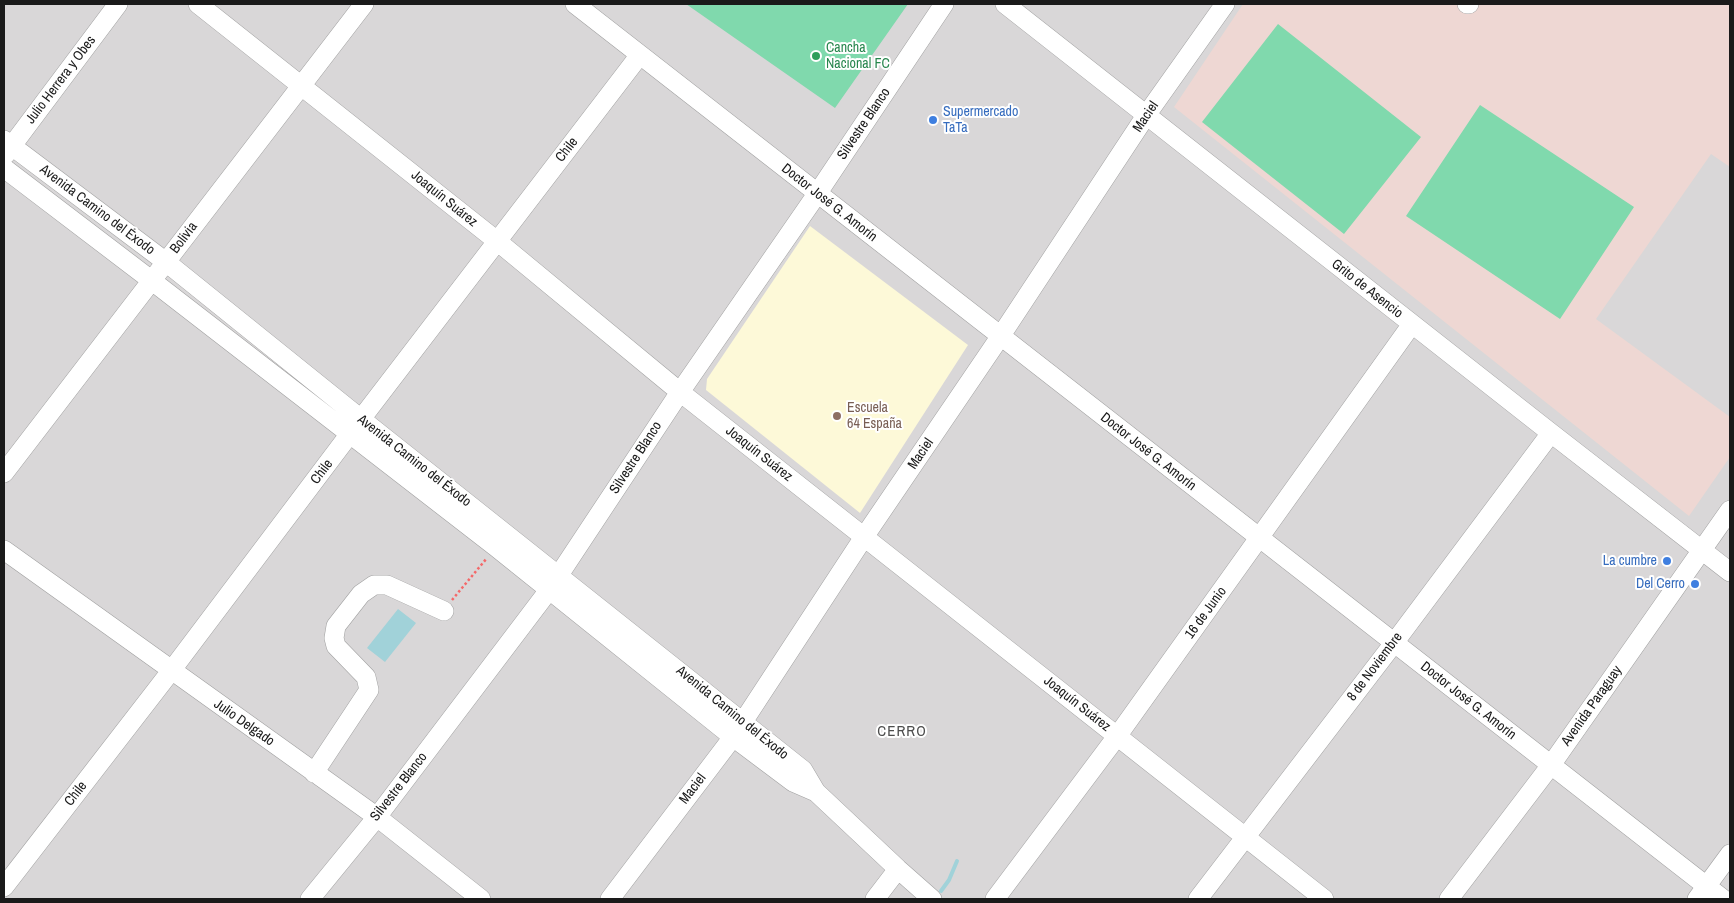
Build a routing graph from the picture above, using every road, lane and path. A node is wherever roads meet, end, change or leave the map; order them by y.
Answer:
1 (118, 4) edge
2 (198, 4) edge
3 (364, 4) edge
4 (577, 4) edge
5 (944, 4) edge
6 (1005, 4) edge
7 (1225, 4) edge
8 (639, 56) junction
9 (301, 86) junction
10 (1148, 114) junction
11 (6, 147) edge
12 (4, 168) edge
13 (817, 194) junction
14 (497, 241) junction
15 (166, 262) junction
16 (151, 280) junction
17 (1412, 324) junction
18 (1000, 337) junction
19 (680, 392) junction
20 (355, 426) junction
21 (1550, 433) junction
22 (4, 473) edge
23 (1730, 510) edge
24 (864, 537) junction
25 (1260, 538) junction
26 (496, 547) junction
27 (4, 550) edge
28 (1703, 550) junction
29 (1730, 572) edge
30 (554, 583) junction
31 (444, 610) joint
32 (1394, 643) junction
33 (171, 672) junction
34 (743, 721) junction
35 (1118, 735) junction
36 (733, 737) junction
37 (1551, 765) junction
38 (314, 773) junction
39 (816, 792) junction
40 (377, 817) junction
41 (1246, 838) junction
42 (1730, 854) edge
43 (898, 869) junction
44 (4, 887) edge
45 (1702, 893) edge
46 (310, 899) edge
47 (481, 899) edge
48 (610, 899) edge
49 (875, 899) edge
50 (932, 899) edge
51 (995, 899) edge
52 (1198, 899) edge
53 (1324, 899) edge
54 (1449, 899) edge
55 (1723, 899) edge

1 - 11 street, Julio Herrera y Obes
2 - 9 street, Joaquín Suárez
3 - 9 street, Bolivia
4 - 8 street, Doctor José G. Amorín
5 - 13 street, Silvestre Blanco
6 - 10 street, Grito de Asencio
7 - 10 street, Maciel
8 - 13 street, Doctor José G. Amorín
8 - 14 street, Chile
9 - 14 street, Joaquín Suárez
9 - 15 street, Bolivia
10 - 17 street, Grito de Asencio
10 - 18 street, Maciel
11 - 15 street, Avenida Camino del Éxodo
12 - 16 street, Avenida Camino del Éxodo
13 - 18 street, Doctor José G. Amorín
13 - 19 street, Silvestre Blanco
14 - 19 street, Joaquín Suárez
14 - 20 street, Chile
15 - 16 street, Bolivia
15 - 20 street, Avenida Camino del Éxodo
16 - 20 street, Avenida Camino del Éxodo
16 - 22 street, Bolivia
17 - 21 street, Grito de Asencio
17 - 25 street, 16 de Junio
18 - 24 street, Maciel
18 - 25 street, Doctor José G. Amorín
19 - 24 street, Joaquín Suárez
19 - 30 street, Silvestre Blanco
20 - 26 street, Avenida Camino del Éxodo
20 - 30 street, Avenida Camino del Éxodo
20 - 33 street, Chile
21 - 28 street, Grito de Asencio
21 - 32 street, 8 de Noviembre
23 - 28 street, Avenida Paraguay
24 - 34 street, Maciel
24 - 35 street, Joaquín Suárez
25 - 32 street, Doctor José G. Amorín
25 - 35 street, 16 de Junio
26 - 30 street, Avenida Camino del Éxodo
26 - 31 path
27 - 33 street, Julio Delgado
28 - 29 street, Grito de Asencio
28 - 37 street, Avenida Paraguay
30 - 34 street, Avenida Camino del Éxodo
30 - 36 street, Avenida Camino del Éxodo
30 - 40 street, Silvestre Blanco
31 - 38 street
32 - 37 street, Doctor José G. Amorín
32 - 41 street, 8 de Noviembre
33 - 38 street, Julio Delgado
33 - 44 street, Chile
34 - 36 street, Maciel
34 - 39 street, Avenida Camino del Éxodo
35 - 41 street, Joaquín Suárez
35 - 51 street, 16 de Junio
36 - 39 street, Avenida Camino del Éxodo
36 - 48 street, Maciel
37 - 45 street, Doctor José G. Amorín
37 - 54 street, Avenida Paraguay
38 - 40 street, Julio Delgado
39 - 43 street, Avenida Camino del Éxodo
40 - 46 street, Silvestre Blanco
40 - 47 street, Julio Delgado
41 - 52 street, 8 de Noviembre
41 - 53 street, Joaquín Suárez
42 - 45 street
43 - 49 street
43 - 50 street, Avenida Camino del Éxodo
45 - 55 street, Doctor José G. Amorín

